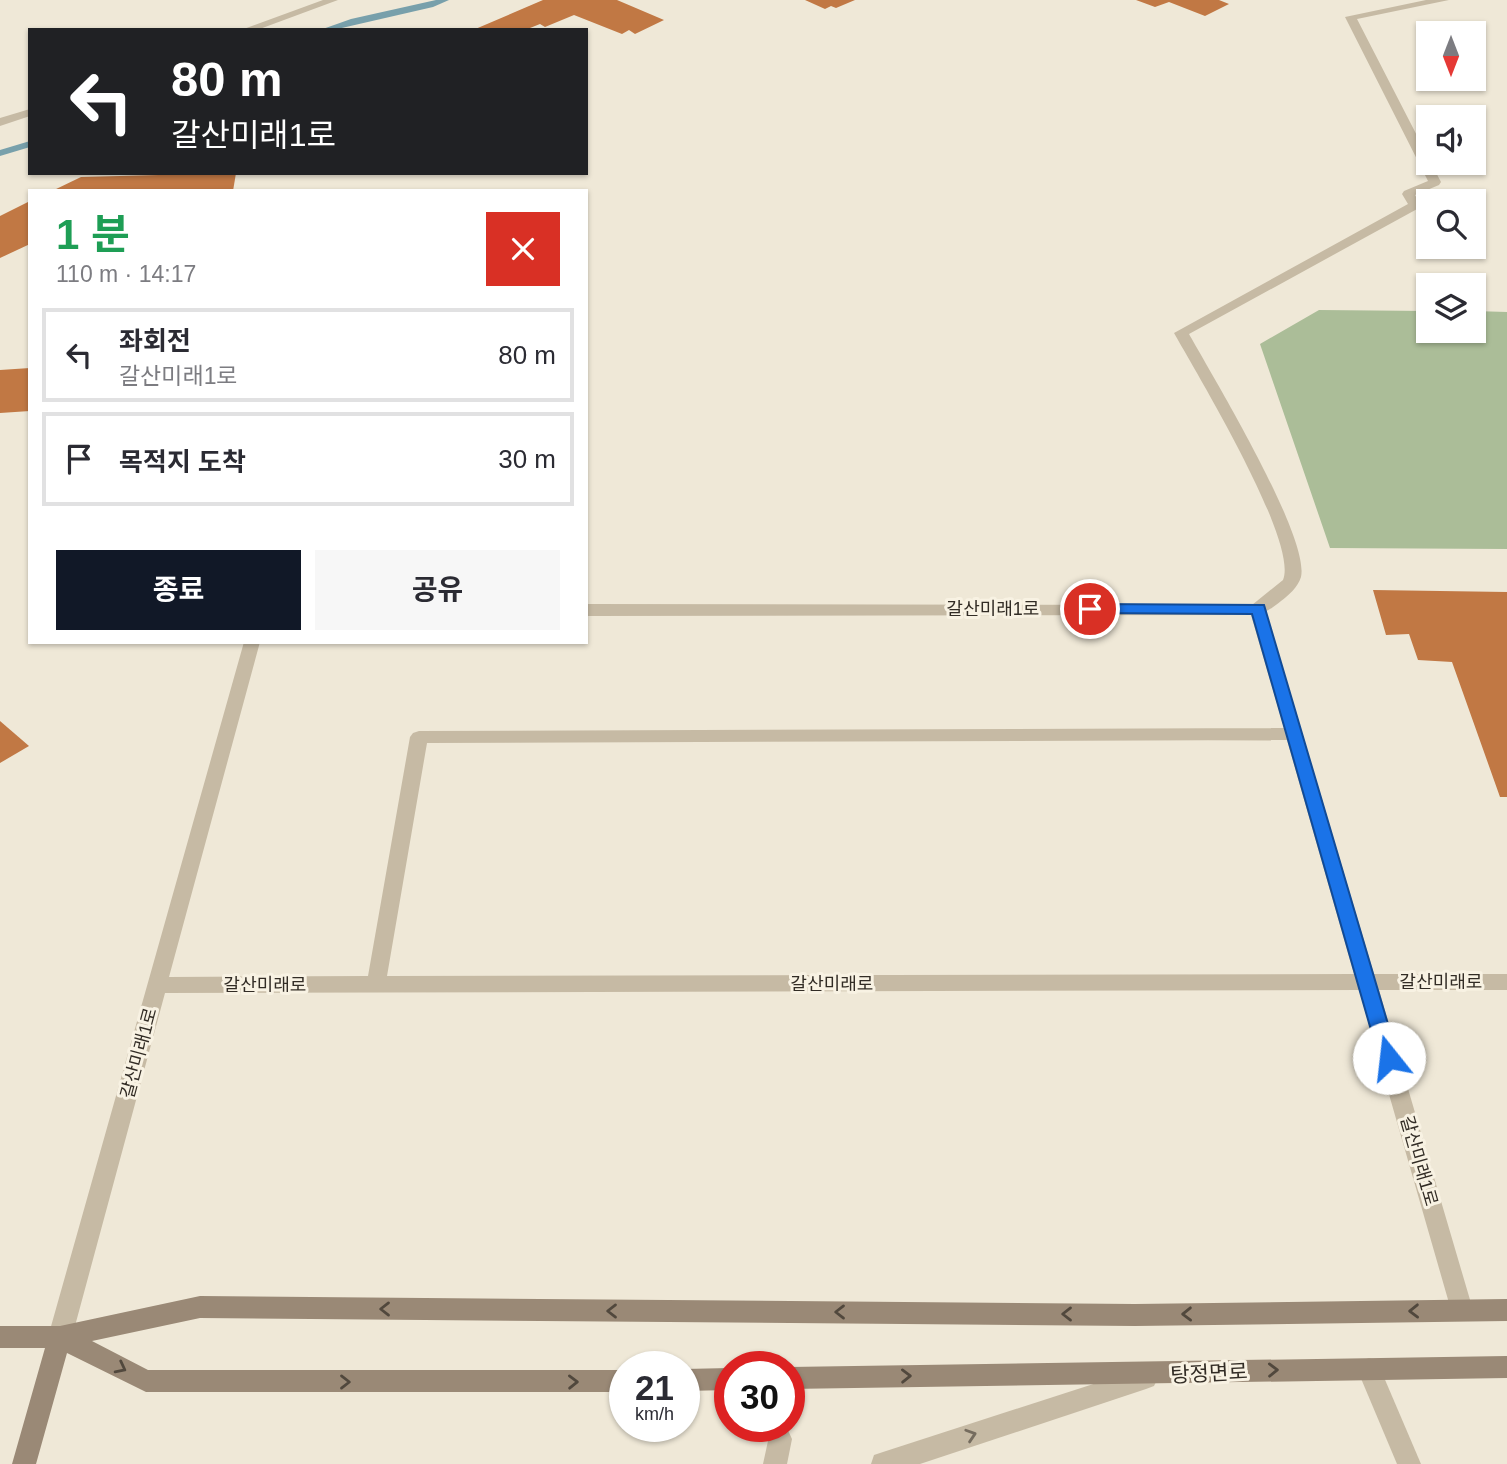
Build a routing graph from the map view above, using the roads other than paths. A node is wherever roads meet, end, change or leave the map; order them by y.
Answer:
1 (333, 0) edge
2 (1444, 0) edge
3 (252, 28) edge
4 (28, 113) edge
5 (0, 122) edge
6 (1258, 609) junction
7 (588, 610) edge
8 (251, 644) edge
9 (1295, 734) junction
10 (1367, 982) junction
11 (1507, 982) edge
12 (158, 985) junction
13 (376, 985) junction
14 (1462, 1310) junction
15 (1507, 1310) edge
16 (0, 1337) edge
17 (60, 1337) junction
18 (1507, 1367) edge
19 (1370, 1369) junction
20 (1180, 1371) junction
21 (805, 1378) edge
22 (609, 1381) edge
23 (779, 1442) edge
24 (24, 1464) edge
25 (775, 1464) edge
26 (883, 1464) edge
27 (1409, 1464) edge

1 - 3 street
2 - 6 street
4 - 5 street
6 - 7 street, 갈산미래1로
6 - 9 street, 갈산미래1로
8 - 12 street, 갈산미래1로
9 - 10 street, 갈산미래1로
9 - 13 street
10 - 11 street, 갈산미래로
10 - 13 street, 갈산미래로
10 - 14 street, 갈산미래1로
12 - 13 street, 갈산미래로
12 - 17 street, 갈산미래1로
14 - 15 main road
14 -> 17 main road
16 - 17 main road
17 -> 22 main road
17 - 24 main road, 갈산미래1로
18 - 19 main road, 탕정면로
20 -> 19 main road, 탕정면로
19 - 27 street
21 -> 20 main road
26 -> 20 street, 탕정면로
23 - 25 street

